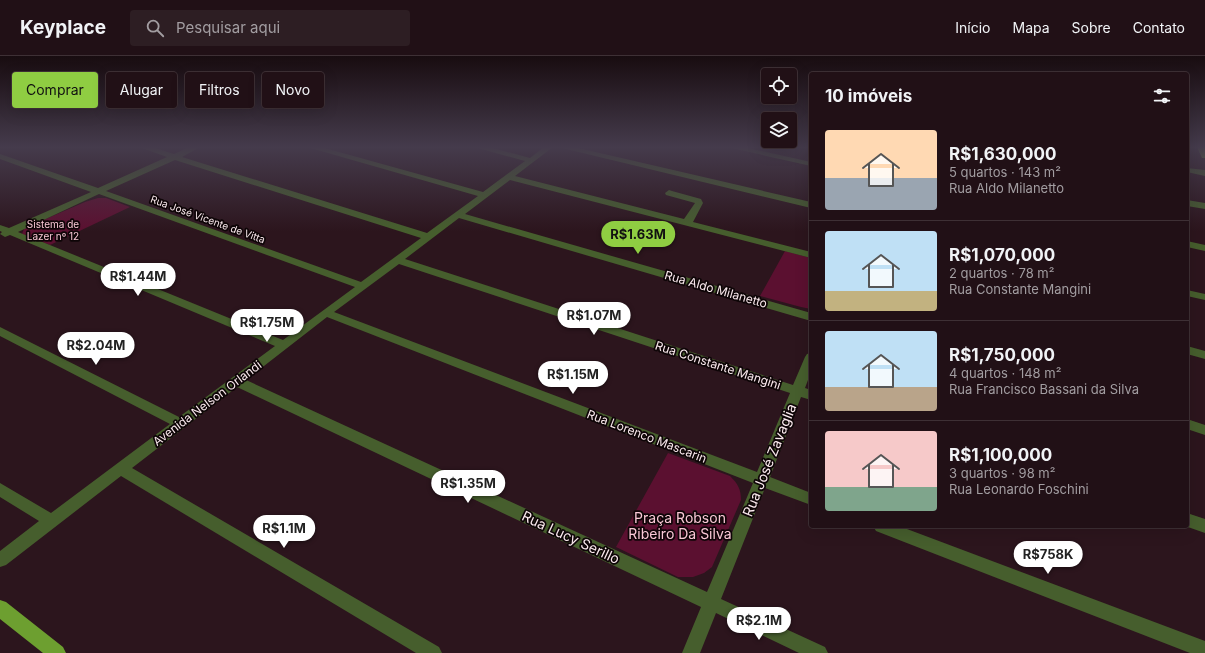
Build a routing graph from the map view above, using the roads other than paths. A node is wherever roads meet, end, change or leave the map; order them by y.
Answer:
1 (53, 175) edge
2 (135, 175) edge
3 (232, 175) edge
4 (411, 175) edge
5 (512, 175) edge
6 (682, 175) edge
7 (509, 177) junction
8 (99, 191) junction
9 (669, 193) dead end
10 (484, 195) junction
11 (1189, 203) edge
12 (809, 205) edge
13 (1205, 206) edge
14 (460, 215) junction
15 (688, 222) junction
16 (3, 232) edge
17 (429, 237) junction
18 (1189, 244) edge
19 (1205, 248) edge
20 (809, 254) edge
21 (398, 260) junction
22 (363, 286) junction
23 (1189, 293) edge
24 (1205, 297) edge
25 (326, 313) junction
26 (809, 316) edge
27 (0, 331) edge
28 (284, 345) junction
29 (1189, 351) edge
30 (1205, 355) edge
31 (809, 367) edge
32 (236, 381) junction
33 (804, 393) edge
34 (180, 423) junction
35 (1189, 425) edge
36 (1205, 430) edge
37 (121, 469) junction
38 (761, 480) junction
39 (0, 489) edge
40 (809, 498) edge
41 (51, 521) junction
42 (1189, 521) edge
43 (1205, 526) edge
44 (886, 528) edge
45 (0, 560) edge
46 (710, 602) junction
47 (0, 608) edge
48 (1205, 650) edge
49 (57, 653) edge
50 (433, 653) edge
51 (691, 653) edge
52 (819, 653) edge

1 - 8 street, Rua José Vicente de Vitta
2 - 8 street
3 - 17 street
4 - 10 street
5 - 7 street, Avenida Nelson Orlandi
6 - 12 street
7 - 10 street, Avenida Nelson Orlandi
7 - 15 street
8 - 16 street
8 - 22 street, Rua José Vicente de Vitta
9 - 15 street
10 - 14 street, Avenida Nelson Orlandi
11 - 13 street
14 - 17 street, Avenida Nelson Orlandi
14 - 26 street, Rua Aldo Milanetto
15 - 20 street
16 - 28 street
17 - 21 street, Avenida Nelson Orlandi
18 - 19 street
21 - 22 street, Avenida Nelson Orlandi
21 - 33 street, Rua Constante Mangini
22 - 25 street, Avenida Nelson Orlandi
23 - 24 street
25 - 28 street, Avenida Nelson Orlandi
25 - 38 street, Rua Lorenco Mascarin
27 - 34 street
28 - 32 street, Avenida Nelson Orlandi
29 - 30 street
31 - 33 street, Rua José Zavaglia
32 - 34 street, Avenida Nelson Orlandi
32 - 46 street, Rua Lucy Serillo
33 - 38 street, Rua José Zavaglia
34 - 37 street, Avenida Nelson Orlandi
35 - 36 street
37 - 41 street, Avenida Nelson Orlandi
37 - 50 street
38 - 40 street, Rua Lorenco Mascarin
38 - 46 street, Rua José Zavaglia
39 - 41 street
41 - 45 street, Avenida Nelson Orlandi
42 - 43 street
44 - 48 street
46 - 51 street, Rua José Zavaglia
46 - 52 street, Rua Lucy Serillo
47 - 49 main road

